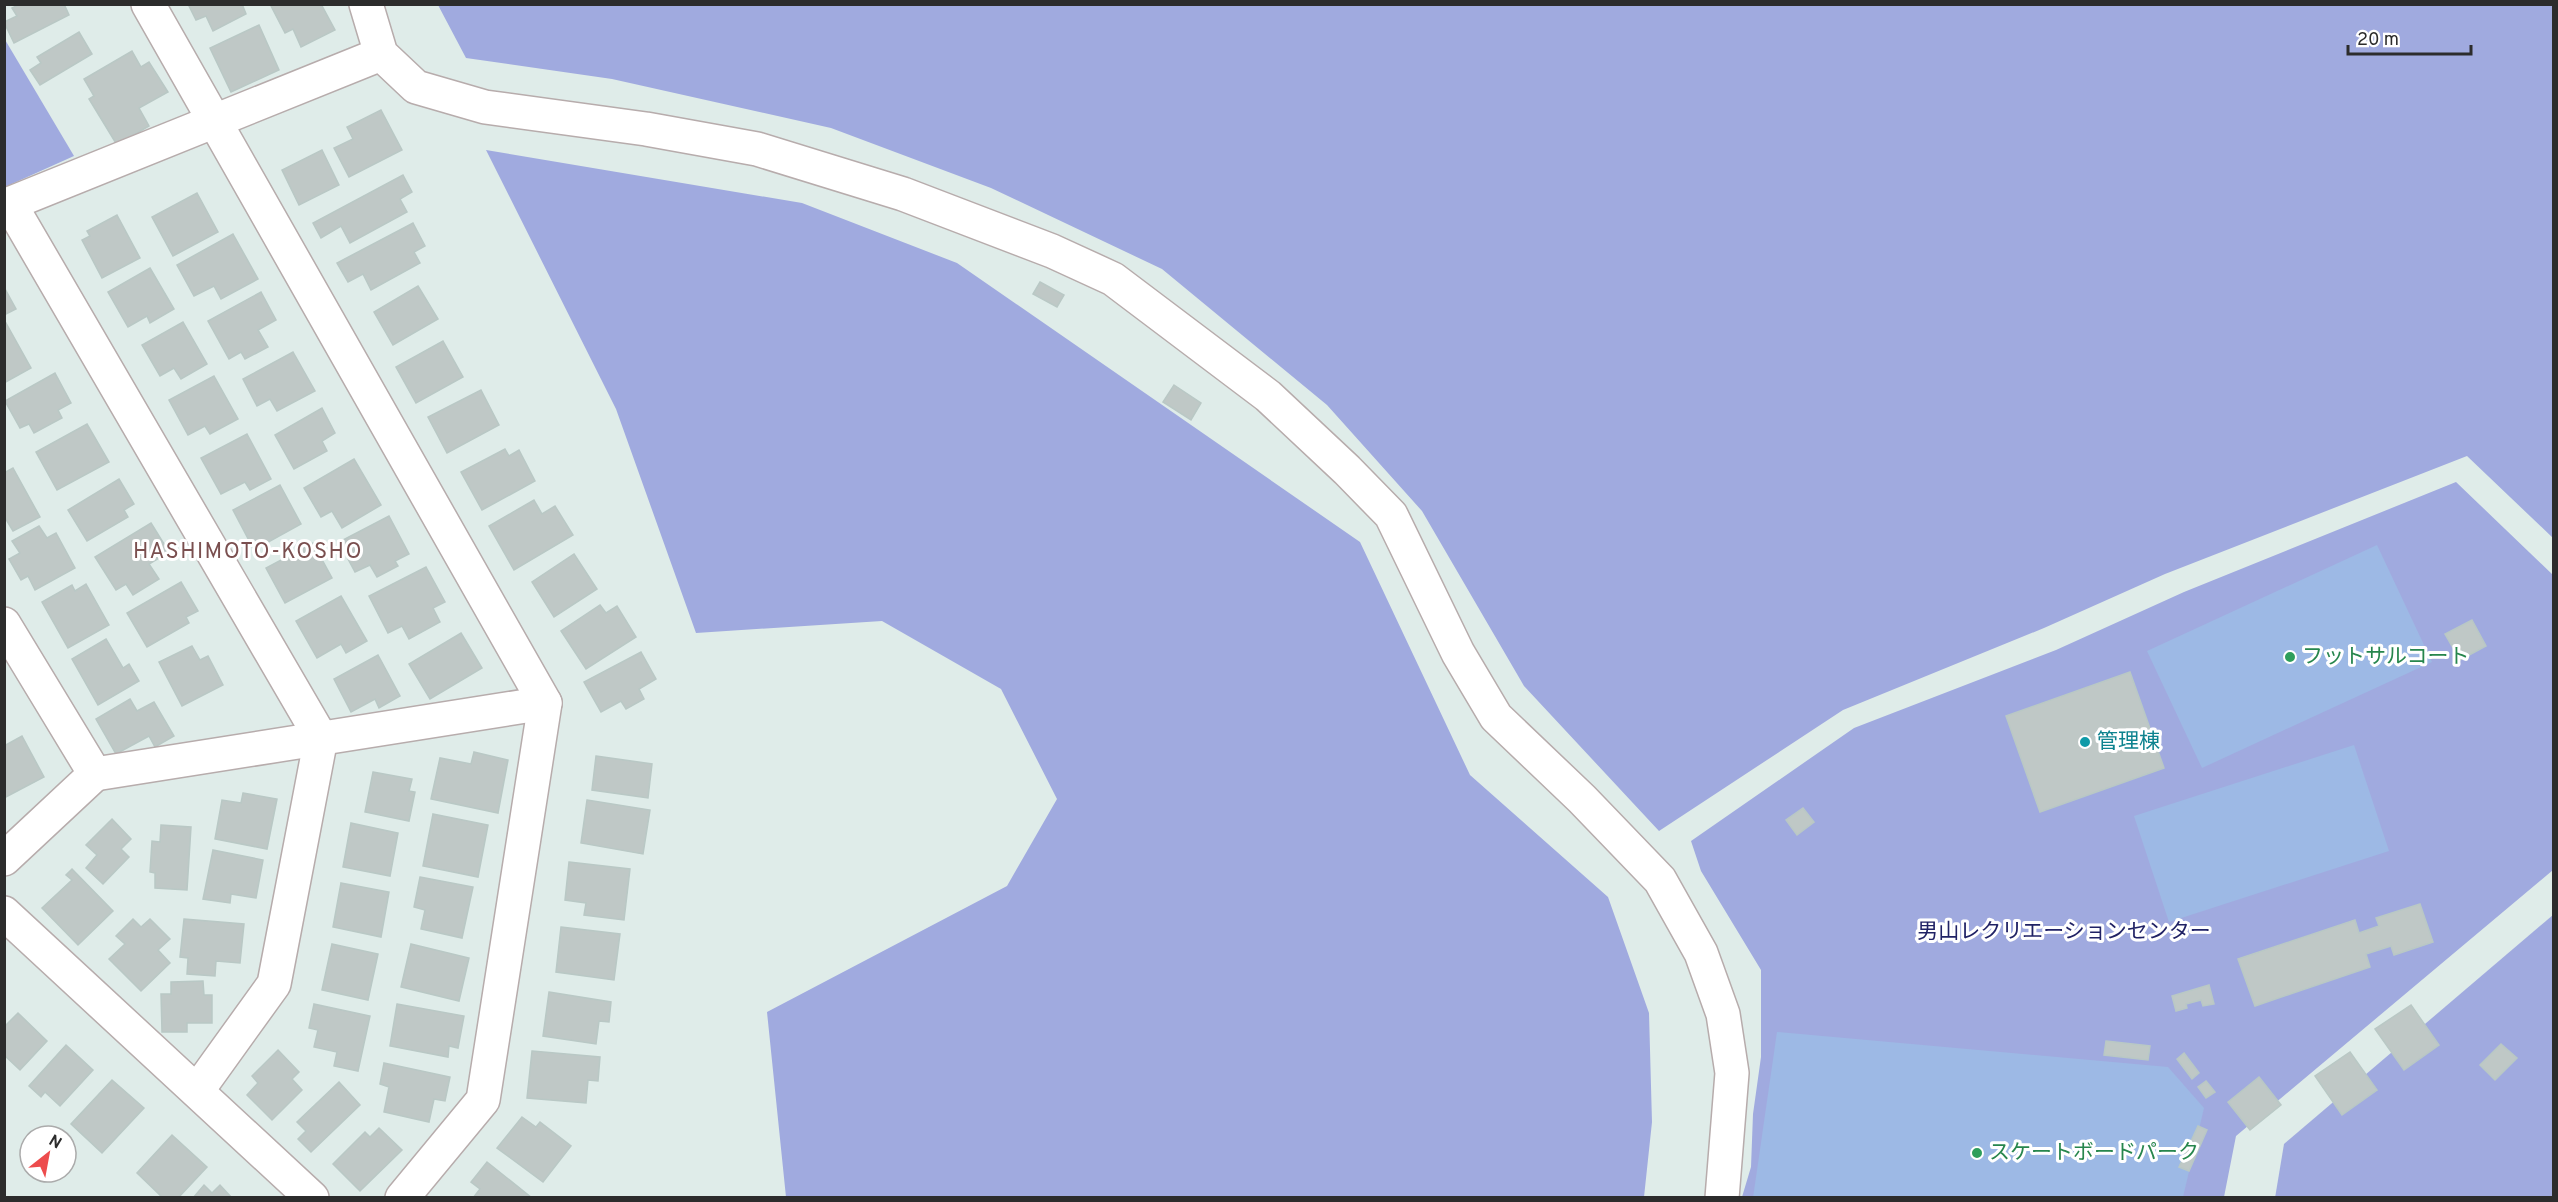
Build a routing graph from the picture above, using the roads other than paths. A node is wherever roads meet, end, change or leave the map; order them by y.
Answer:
1 (148, 4) edge
2 (366, 4) edge
3 (381, 54) junction
4 (215, 121) junction
5 (7, 205) edge
6 (4, 624) edge
7 (545, 703) junction
8 (321, 738) junction
9 (95, 774) junction
10 (4, 859) edge
11 (4, 913) edge
12 (197, 1091) junction
13 (312, 1197) edge
14 (402, 1197) edge
15 (1722, 1197) edge

1 - 4 street
2 - 3 street
3 - 4 street
3 - 15 street
4 - 5 street
4 - 7 street
5 - 8 street
6 - 9 street
7 - 8 street
7 - 14 street
8 - 9 street
8 - 12 street
9 - 10 street
11 - 12 street
12 - 13 street

